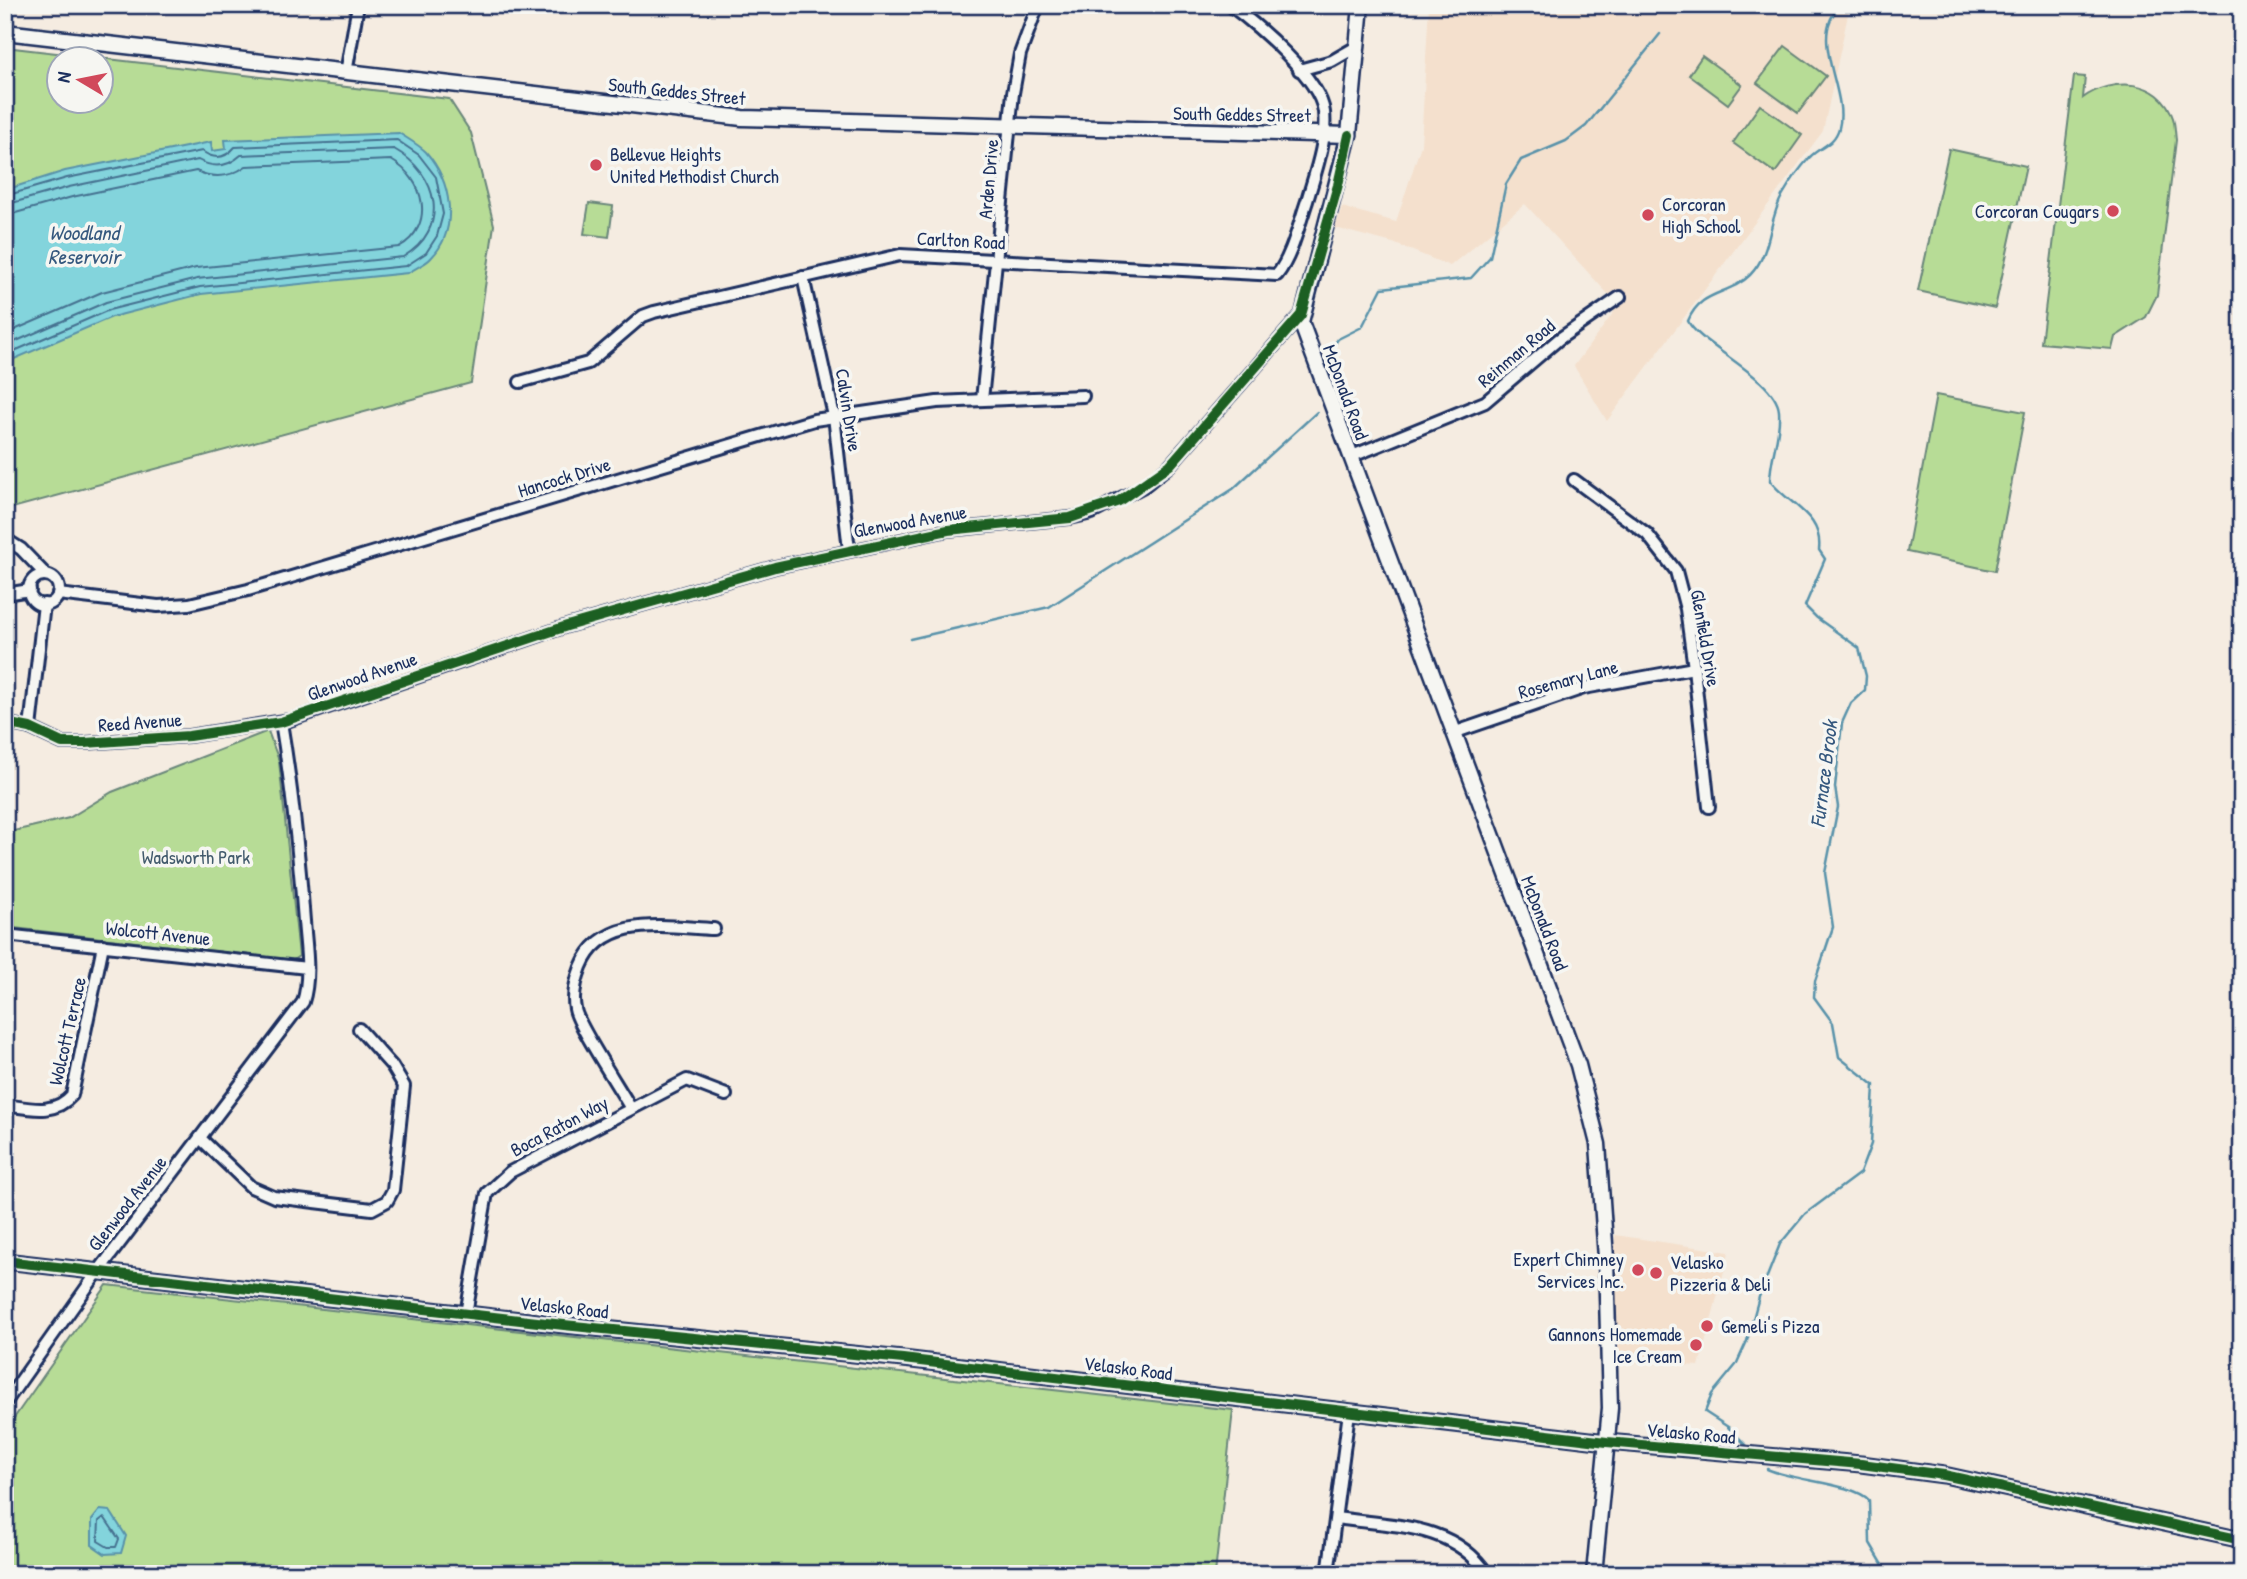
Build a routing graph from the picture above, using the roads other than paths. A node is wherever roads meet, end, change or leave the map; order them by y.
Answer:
1 (358, 5) edge
2 (1038, 5) edge
3 (1230, 5) edge
4 (1361, 5) edge
5 (5, 32) edge
6 (1359, 46) junction
7 (1299, 71) junction
8 (346, 73) junction
9 (1010, 126) junction
10 (1324, 135) junction
11 (1349, 135) junction
12 (998, 260) junction
13 (803, 277) junction
14 (1620, 297) dead end
15 (1301, 315) junction
16 (520, 382) dead end
17 (1083, 396) dead end
18 (982, 400) junction
19 (834, 416) junction
20 (1350, 457) junction
21 (1574, 480) dead end
22 (5, 539) edge
23 (849, 550) junction
24 (46, 575) junction
25 (30, 590) junction
26 (5, 594) edge
27 (58, 594) junction
28 (44, 604) junction
29 (1695, 668) junction
30 (281, 722) junction
31 (5, 723) edge
32 (30, 728) junction
33 (1454, 733) junction
34 (1709, 807) dead end
35 (714, 929) dead end
36 (5, 935) edge
37 (103, 945) junction
38 (307, 968) junction
39 (359, 1029) dead end
40 (726, 1094) dead end
41 (5, 1105) edge
42 (630, 1107) junction
43 (201, 1139) junction
44 (5, 1261) edge
45 (97, 1273) junction
46 (466, 1314) junction
47 (5, 1403) edge
48 (1349, 1412) junction
49 (1607, 1443) junction
50 (1336, 1518) junction
51 (2242, 1539) edge
52 (1328, 1574) edge
53 (1487, 1574) edge
54 (1594, 1574) edge

1 - 8 street
2 - 9 street, Arden Drive
3 - 7 street
4 - 6 street, Glenwood Avenue
5 - 8 street, South Geddes Street
6 - 7 street
6 - 11 street, Glenwood Avenue
7 - 10 street
8 - 9 street, South Geddes Street
9 - 10 street, South Geddes Street
9 - 12 street, Arden Drive
10 - 11 street, South Geddes Street
10 - 12 street, Carlton Road
11 - 15 street, Glenwood Avenue
12 - 13 street, Carlton Road
12 - 18 street, Arden Drive
13 - 16 street, Carlton Road
13 - 19 street, Calvin Drive
14 - 20 street, Reinman Road
15 - 20 street, McDonald Road
15 - 23 street, Glenwood Avenue
17 - 18 street, Hancock Drive
18 - 19 street, Hancock Drive
19 - 23 street, Calvin Drive
19 - 27 street, Hancock Drive
20 - 33 street, McDonald Road
21 - 29 street, Glenfield Drive
22 - 24 street
23 - 30 street, Glenwood Avenue
24 - 25 street
24 - 27 street
25 - 26 street
25 - 28 street
27 - 28 street
28 - 32 street
29 - 33 street, Rosemary Lane
29 - 34 street, Glenfield Drive
30 - 32 street, Reed Avenue
30 - 38 street, Glenwood Avenue
31 - 32 street, Reed Avenue
33 - 49 street, McDonald Road
35 - 42 street
36 - 37 street, Wolcott Avenue
37 - 38 street, Wolcott Avenue
37 - 41 street, Wolcott Terrace
38 - 43 street, Glenwood Avenue
39 - 43 street
40 - 42 street, Boca Raton Way
42 - 46 street, Boca Raton Way
43 - 45 street, Glenwood Avenue
44 - 45 street, Velasko Road
45 - 46 street, Velasko Road
45 - 47 street, Glenwood Avenue
46 - 48 street, Velasko Road
48 - 49 street, Velasko Road
48 - 50 street
49 - 51 street, Velasko Road
49 - 54 street, McDonald Road
50 - 52 street
50 - 53 street

